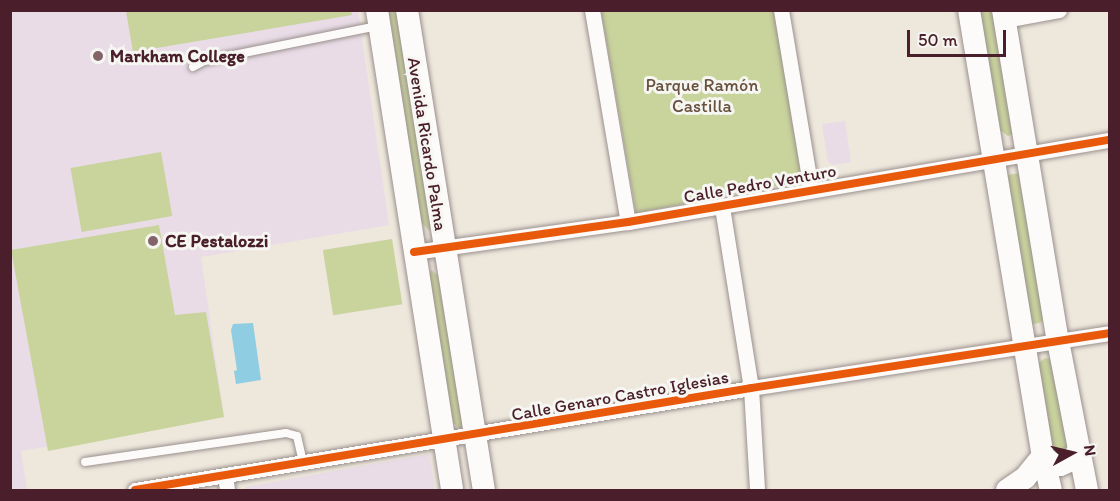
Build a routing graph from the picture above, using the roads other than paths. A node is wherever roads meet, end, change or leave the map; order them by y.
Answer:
1 (406, 10) edge
2 (592, 10) edge
3 (782, 10) edge
4 (969, 10) edge
5 (1059, 10) edge
6 (1004, 15) edge
7 (378, 18) edge
8 (193, 67) dead end
9 (1110, 140) edge
10 (1026, 155) junction
11 (995, 161) junction
12 (812, 190) junction
13 (722, 207) junction
14 (628, 222) junction
15 (444, 246) junction
16 (414, 252) junction
17 (1110, 333) edge
18 (1058, 341) junction
19 (1025, 348) junction
20 (751, 388) junction
21 (475, 436) junction
22 (445, 441) junction
23 (1078, 451) junction
24 (1043, 456) junction
25 (85, 462) dead end
26 (303, 463) junction
27 (226, 483) edge
28 (1085, 486) edge
29 (1051, 488) edge
30 (135, 490) edge
31 (452, 490) edge
32 (484, 490) edge
33 (757, 490) edge
34 (1007, 490) edge
35 (1021, 490) edge

1 - 15 main road, Avenida Ricardo Palma
2 - 14 street
3 - 12 street
4 - 11 main road
5 - 6 street
6 - 10 main road
7 - 8 lane
7 - 16 main road, Avenida Ricardo Palma
9 - 10 street, Calle Pedro Venturo
10 - 11 street, Calle Pedro Venturo
10 - 18 main road
11 - 12 street, Calle Pedro Venturo
11 - 19 main road
12 - 13 street, Calle Pedro Venturo
13 - 14 street, Calle Pedro Venturo
13 - 20 street
14 - 15 street, Calle Pedro Venturo
15 - 16 street, Calle Pedro Venturo
15 - 21 main road, Avenida Ricardo Palma
16 - 22 main road, Avenida Ricardo Palma
17 - 18 street, Calle Genaro Castro Iglesias
18 - 19 street, Calle Genaro Castro Iglesias
18 - 23 main road
19 - 20 street, Calle Genaro Castro Iglesias
19 - 24 main road
20 - 21 street, Calle Genaro Castro Iglesias
20 - 33 street
21 - 22 street, Calle Genaro Castro Iglesias
21 - 32 main road, Avenida Ricardo Palma
22 - 26 street, Calle Genaro Castro Iglesias
22 - 31 main road, Avenida Ricardo Palma
23 - 24 main road
23 - 28 main road
24 - 29 main road
24 - 34 main road
25 - 26 lane
26 - 27 street, Calle Genaro Castro Iglesias
27 - 30 street, Calle Genaro Castro Iglesias
28 - 29 main road
29 - 35 main road

